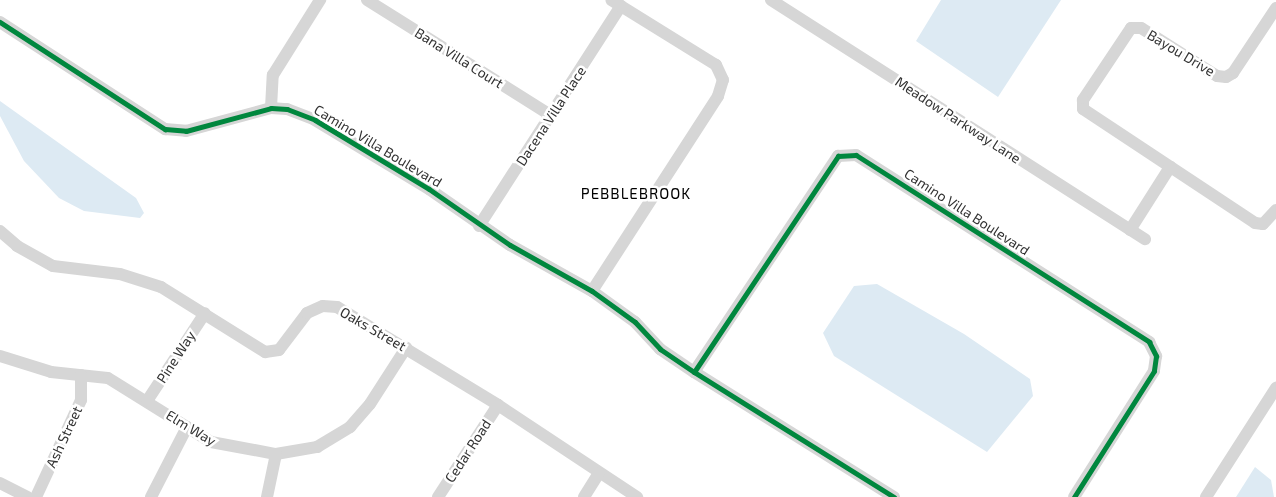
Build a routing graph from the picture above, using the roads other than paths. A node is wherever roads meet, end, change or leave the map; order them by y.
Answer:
1 (320, 0) edge
2 (368, 0) edge
3 (771, 0) edge
4 (616, 3) edge
5 (1276, 8) edge
6 (0, 22) edge
7 (272, 108) junction
8 (552, 116) junction
9 (1170, 167) junction
10 (1276, 210) edge
11 (479, 226) junction
12 (1130, 230) junction
13 (0, 231) edge
14 (1145, 239) dead end
15 (592, 290) junction
16 (205, 313) junction
17 (406, 348) junction
18 (0, 356) edge
19 (694, 372) junction
20 (81, 375) junction
21 (1276, 388) edge
22 (147, 401) junction
23 (498, 405) junction
24 (187, 427) junction
25 (276, 454) junction
26 (600, 473) junction
27 (0, 483) edge
28 (28, 497) edge
29 (36, 497) edge
30 (150, 497) edge
31 (267, 497) edge
32 (438, 497) edge
33 (584, 497) edge
34 (637, 497) edge
35 (894, 497) edge
36 (1074, 497) edge
37 (1206, 497) edge

1 - 7 street
2 - 8 street, Bana Villa Court
3 - 12 street, Meadow Parkway Lane
4 - 8 street, Dacena Villa Place
4 - 15 street
5 - 9 street, Bayou Drive
6 - 7 street, Camino Villa Boulevard
7 - 11 street, Camino Villa Boulevard
8 - 11 street, Dacena Villa Place
9 - 10 street, Bayou Drive
9 - 12 street
11 - 15 street, Camino Villa Boulevard
12 - 14 street, Meadow Parkway Lane
13 - 16 street, Oaks Street
15 - 19 street, Camino Villa Boulevard
16 - 17 street, Oaks Street
16 - 22 street, Pine Way
17 - 23 street, Oaks Street
17 - 25 street, Elm Way
18 - 20 street, Elm Way
19 - 35 street, Camino Villa Boulevard
19 - 36 street, Camino Villa Boulevard
20 - 22 street, Elm Way
20 - 29 street, Ash Street
21 - 37 street
22 - 24 street, Elm Way
23 - 26 street, Oaks Street
23 - 32 street, Cedar Road
24 - 25 street, Elm Way
24 - 30 street
25 - 31 street
26 - 33 street
26 - 34 street, Oaks Street
27 - 28 street

